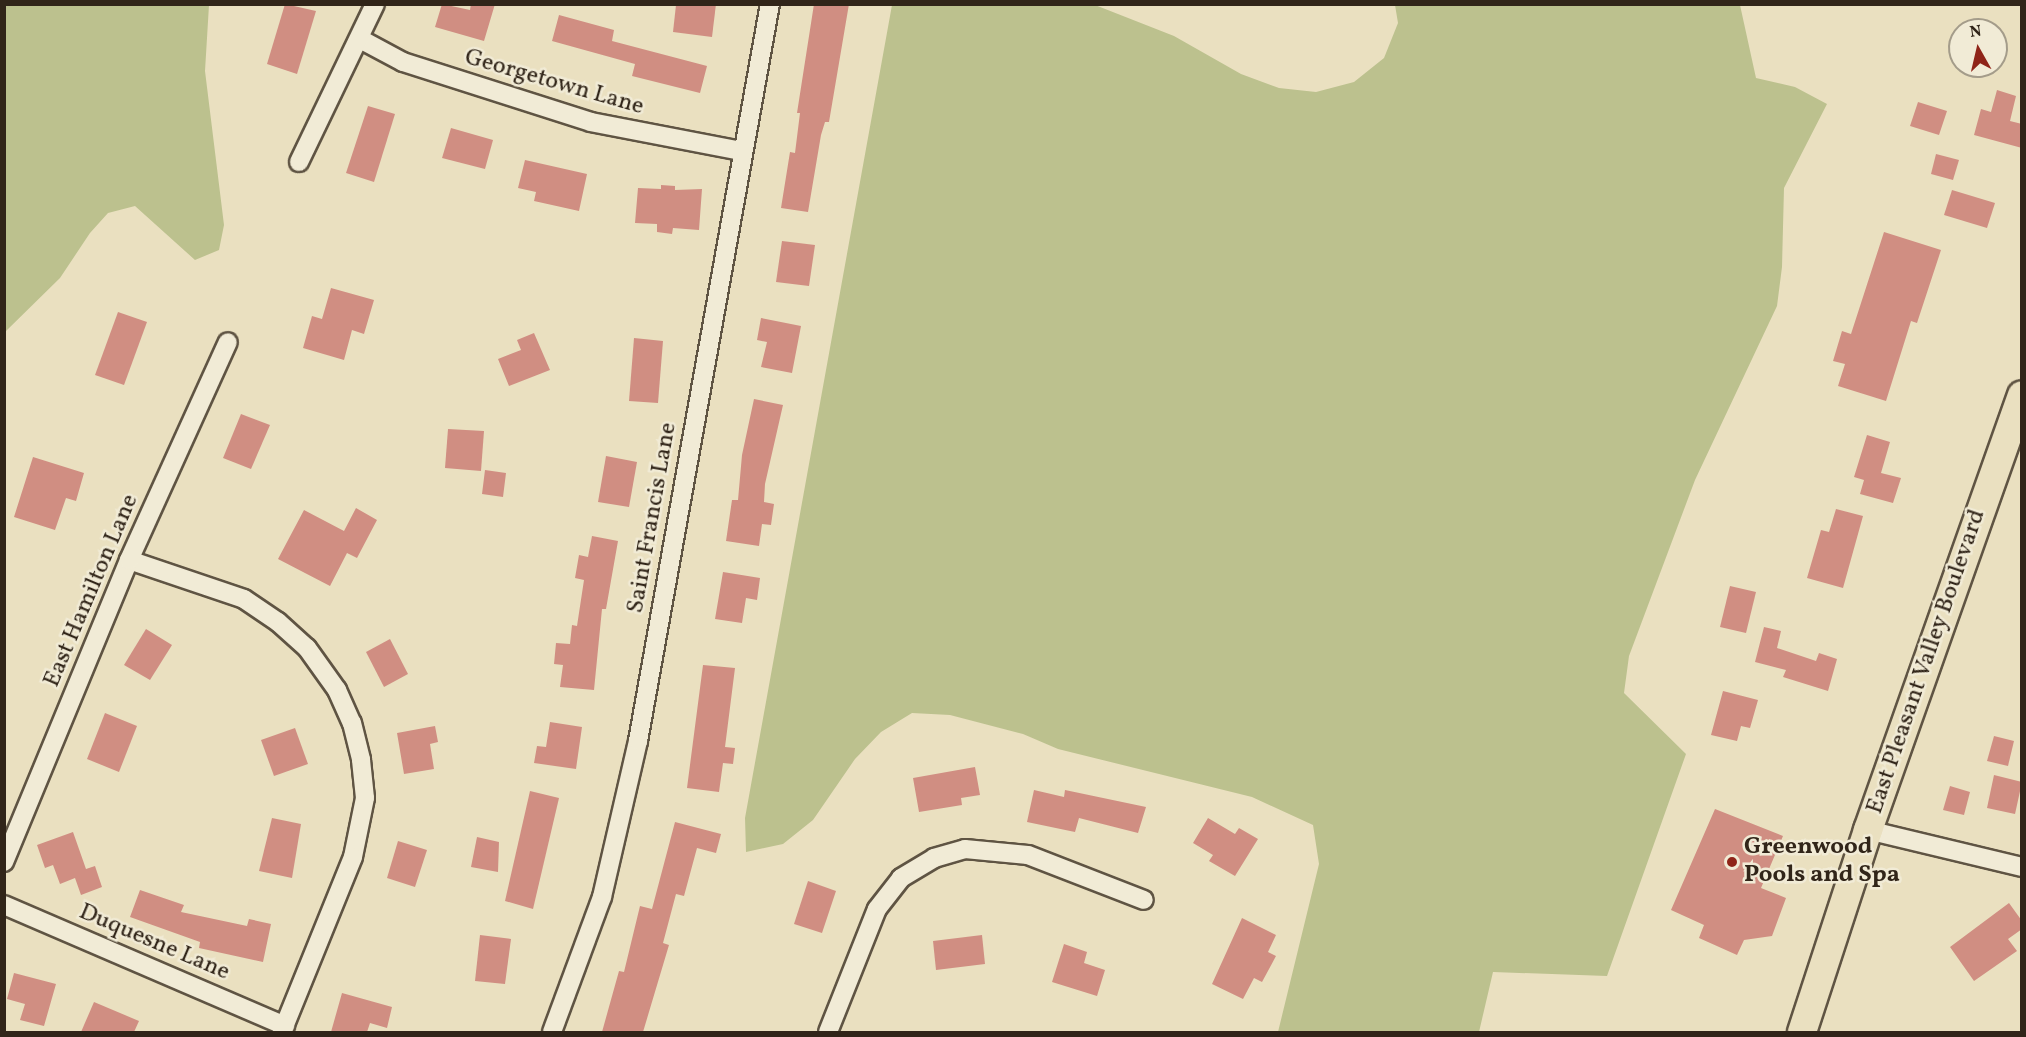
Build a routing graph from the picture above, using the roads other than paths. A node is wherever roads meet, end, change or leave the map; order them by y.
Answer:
1 (375, 4) edge
2 (770, 4) edge
3 (360, 39) junction
4 (742, 151) junction
5 (299, 162) dead end
6 (228, 342) dead end
7 (2019, 411) edge
8 (129, 560) junction
9 (1868, 830) junction
10 (4, 862) edge
11 (2022, 867) edge
12 (1144, 900) dead end
13 (4, 905) edge
14 (284, 1029) edge
15 (552, 1032) edge
16 (828, 1032) edge
17 (1802, 1032) edge

1 - 3 street
2 - 4 street, Saint Francis Lane
3 - 4 street, Georgetown Lane
3 - 5 street
4 - 15 street, Saint Francis Lane
6 - 8 street, East Hamilton Lane
7 - 9 main road, East Pleasant Valley Boulevard
8 - 10 street, East Hamilton Lane
8 - 14 street
9 - 11 street
9 - 17 main road, East Pleasant Valley Boulevard
12 - 16 street
13 - 14 street, Duquesne Lane

